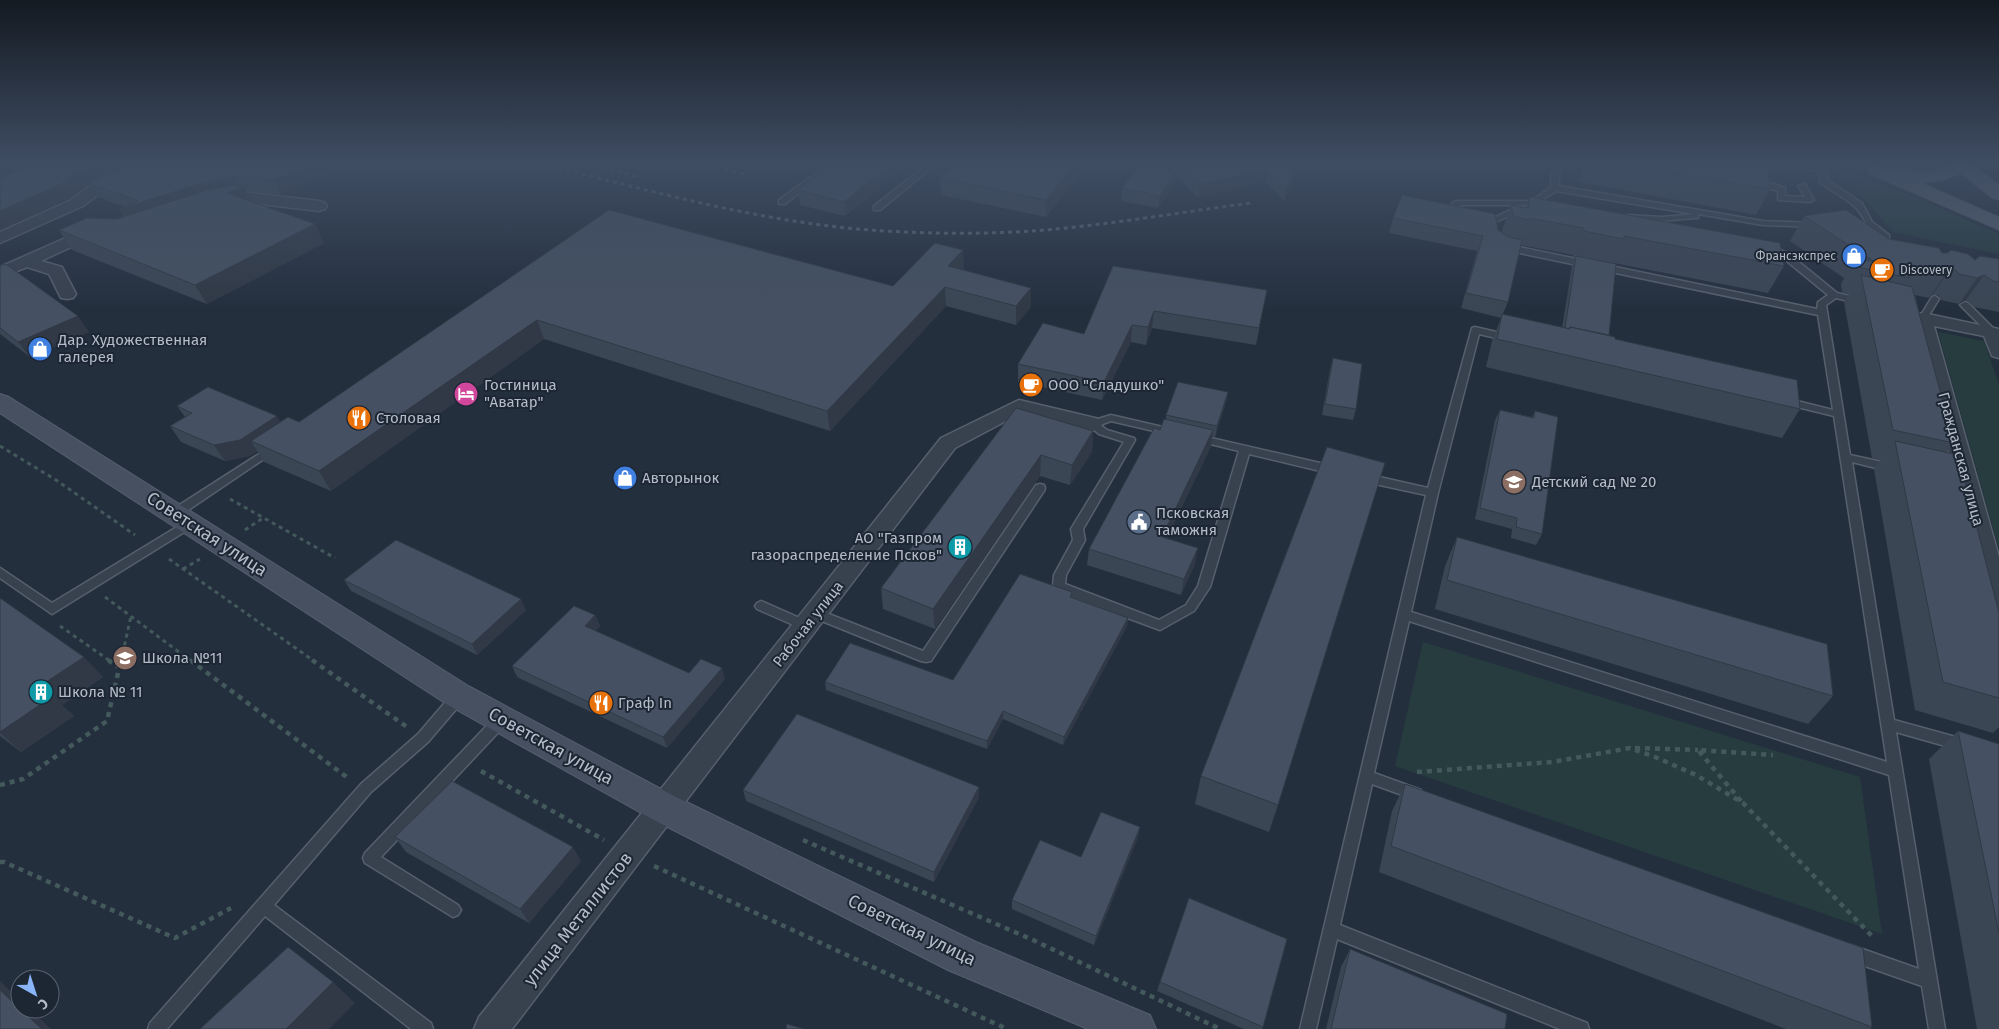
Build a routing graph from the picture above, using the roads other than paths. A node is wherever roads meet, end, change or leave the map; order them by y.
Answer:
1 (58, 212) edge
2 (1468, 212) edge
3 (1512, 212) edge
4 (1700, 212) edge
5 (1861, 212) edge
6 (1971, 212) edge
7 (1472, 213) edge
8 (1712, 214) junction
9 (1623, 217) edge
10 (1493, 221) edge
11 (1999, 224) edge
12 (1827, 226) edge
13 (110, 230) edge
14 (0, 238) edge
15 (1895, 242) edge
16 (1498, 243) edge
17 (1770, 245) edge
18 (25, 261) junction
19 (0, 273) edge
20 (67, 294) dead end
21 (1834, 295) junction
22 (1935, 298) edge
23 (1869, 303) edge
24 (1965, 305) edge
25 (1822, 313) junction
26 (1913, 315) junction
27 (1995, 332) edge
28 (1523, 341) edge
29 (1999, 352) edge
30 (1771, 398) edge
31 (0, 402) edge
32 (1838, 414) junction
33 (1092, 424) junction
34 (278, 444) edge
35 (1245, 450) junction
36 (1845, 457) junction
37 (1900, 469) edge
38 (1040, 488) dead end
39 (1432, 493) junction
40 (182, 518) junction
41 (0, 572) edge
42 (1999, 600) edge
43 (760, 606) dead end
44 (1404, 615) junction
45 (812, 620) junction
46 (459, 696) junction
47 (502, 719) junction
48 (1888, 724) junction
49 (1980, 750) edge
50 (1896, 770) junction
51 (1366, 776) junction
52 (1432, 800) edge
53 (664, 808) junction
54 (264, 906) junction
55 (453, 910) dead end
56 (1330, 929) junction
57 (1834, 946) edge
58 (1930, 981) junction
59 (156, 1029) edge
60 (425, 1029) edge
61 (491, 1029) edge
62 (1136, 1029) edge
63 (1308, 1029) edge
64 (1581, 1029) edge
65 (1938, 1029) edge

1 - 14 street
2 - 7 lane
3 - 10 lane
4 - 8 lane
5 - 15 lane
6 - 11 main road
8 - 9 lane
8 - 12 lane
13 - 18 street
16 - 25 lane
17 - 21 lane
18 - 19 street
18 - 20 street
21 - 23 lane
21 - 25 lane
22 - 26 lane
24 - 27 lane
25 - 32 lane
26 - 27 street
26 - 42 street, Гражданская улица
27 - 29 street
28 - 39 lane
30 - 32 lane
31 - 40 street, Советская улица
32 - 36 lane
33 - 35 lane
33 - 35 lane
33 - 45 street, Рабочая улица
34 - 40 lane
35 - 39 lane
36 - 37 lane
36 - 48 lane
38 - 45 lane
39 - 44 lane
40 - 41 lane
40 - 46 street, Советская улица
43 - 45 lane
44 - 50 lane
44 - 51 lane
45 - 53 street, Рабочая улица
46 - 47 street, Советская улица
46 - 54 lane
47 - 53 street, Советская улица
47 - 55 lane
48 - 49 lane
48 - 50 lane
50 - 58 lane
51 - 52 lane
51 - 56 lane
53 - 61 street, улица Металлистов
53 - 62 street, Советская улица
54 - 59 lane
54 - 60 lane
56 - 63 lane
56 - 64 lane
57 - 58 lane
58 - 65 lane

